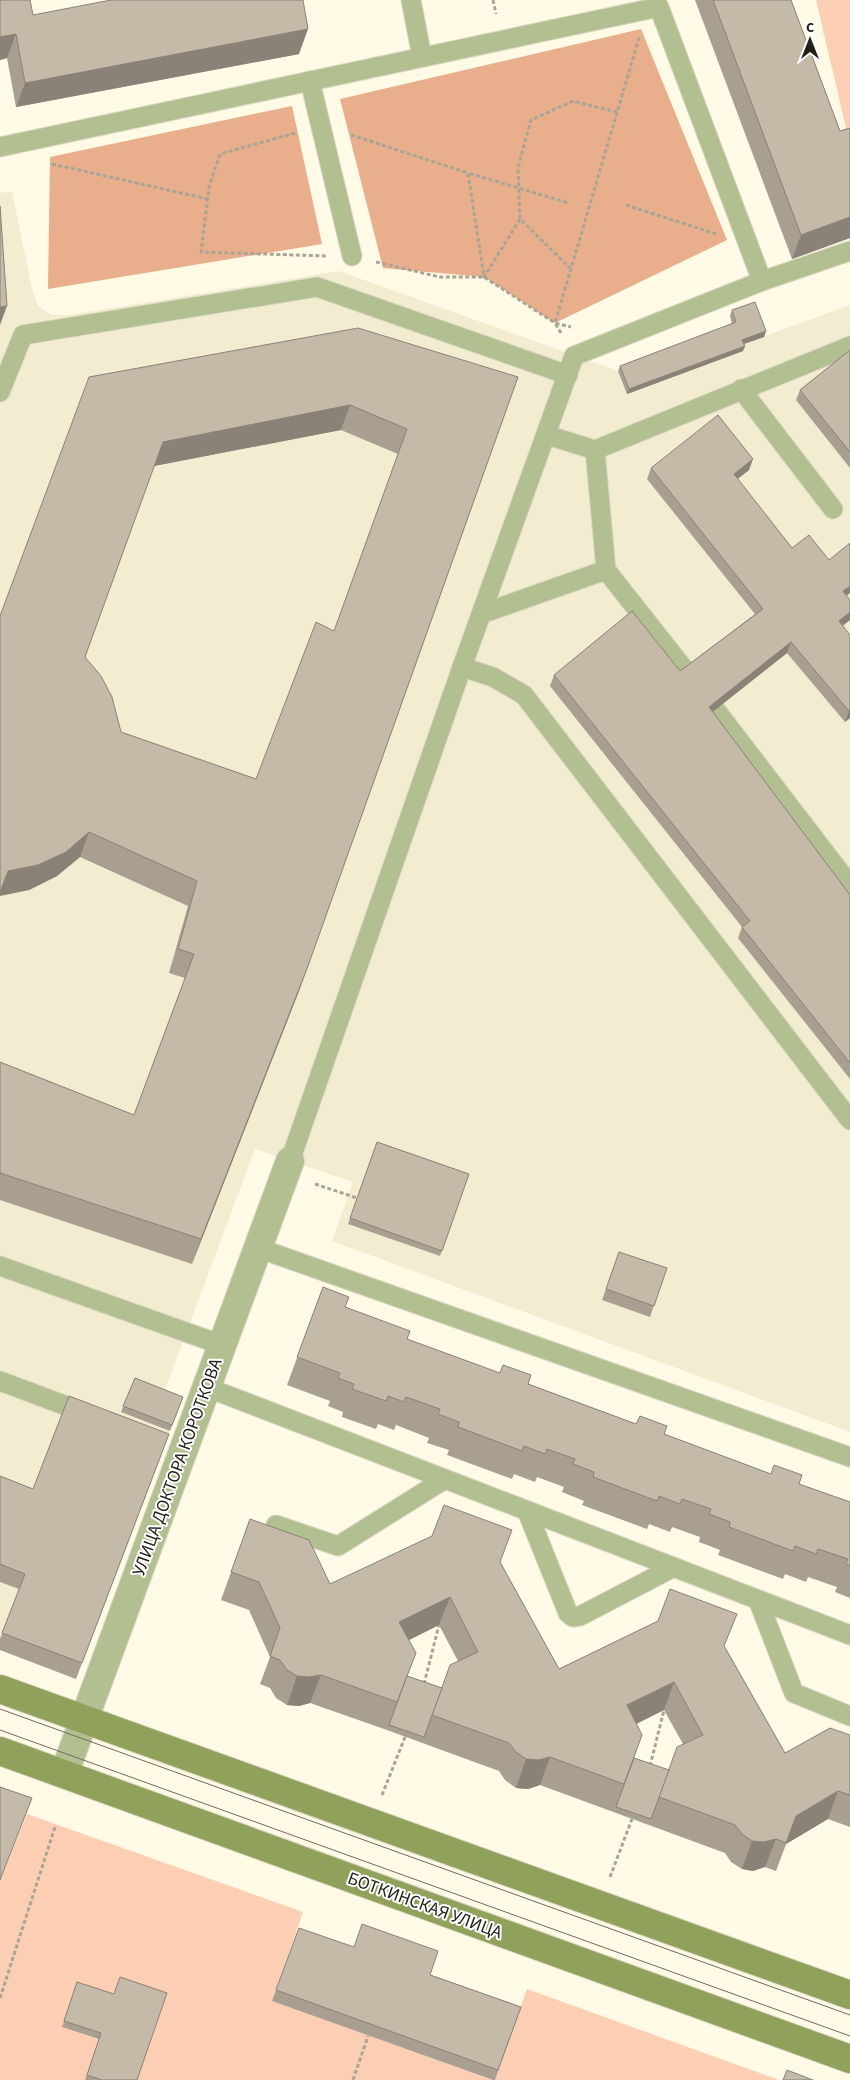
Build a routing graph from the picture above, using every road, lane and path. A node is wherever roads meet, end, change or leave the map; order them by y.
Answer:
1 (411, 0) edge
2 (658, 3) edge
3 (422, 57) junction
4 (310, 81) junction
5 (617, 112) junction
6 (322, 125) junction
7 (0, 147) edge
8 (47, 163) dead end
9 (468, 173) junction
10 (518, 188) junction
11 (208, 199) junction
12 (569, 202) dead end
13 (626, 205) dead end
14 (520, 219) junction
15 (748, 244) junction
16 (850, 250) edge
17 (352, 256) junction
18 (571, 269) junction
19 (484, 277) junction
20 (762, 281) junction
21 (555, 324) junction
22 (574, 328) dead end
23 (850, 346) edge
24 (574, 356) junction
25 (568, 375) junction
26 (741, 389) junction
27 (0, 392) edge
28 (547, 435) junction
29 (595, 450) junction
30 (833, 508) dead end
31 (606, 570) junction
32 (481, 614) junction
33 (462, 667) junction
34 (688, 674) edge
35 (715, 709) edge
36 (850, 885) edge
37 (850, 1120) edge
38 (287, 1167) junction
39 (357, 1198) edge
40 (258, 1248) junction
41 (0, 1266) edge
42 (222, 1345) junction
43 (0, 1381) edge
44 (206, 1387) junction
45 (101, 1419) edge
46 (850, 1457) edge
47 (445, 1479) junction
48 (527, 1511) junction
49 (276, 1525) dead end
50 (674, 1567) junction
51 (758, 1600) junction
52 (440, 1625) edge
53 (850, 1635) edge
54 (423, 1687) edge
55 (0, 1689) edge
56 (664, 1710) edge
57 (850, 1716) edge
58 (84, 1719) junction
59 (404, 1737) edge
60 (0, 1751) edge
61 (649, 1769) edge
62 (64, 1774) junction
63 (381, 1798) dead end
64 (632, 1819) edge
65 (55, 1827) dead end
66 (610, 1877) dead end
67 (850, 1995) edge
68 (0, 1998) edge
69 (368, 2036) edge
70 (850, 2059) edge
71 (352, 2080) edge

1 - 3 lane
2 - 3 lane
2 - 5 path
2 - 15 lane
3 - 4 lane
4 - 6 lane
4 - 7 lane
5 - 10 path
5 - 18 path
6 - 9 path
6 - 11 path
6 - 17 lane
8 - 11 path
9 - 10 path
9 - 19 path
10 - 12 path
10 - 14 path
11 - 17 path
13 - 15 path
14 - 18 path
14 - 19 path
15 - 20 lane
16 - 20 lane
17 - 19 path
18 - 21 path
19 - 21 path
20 - 24 lane
21 - 22 path
21 - 24 path
23 - 26 lane
24 - 25 lane
25 - 27 lane
25 - 28 lane
26 - 29 lane
26 - 30 lane
28 - 29 lane
28 - 32 lane
29 - 31 lane
31 - 32 lane
31 - 34 lane
32 - 33 lane
33 - 37 lane
33 - 38 lane
35 - 36 lane
38 - 39 path
38 - 40 street, УЛИЦА ДОКТОРА КОРОТКОВА
40 - 42 street, УЛИЦА ДОКТОРА КОРОТКОВА
40 - 46 lane
41 - 42 lane
42 - 44 street, УЛИЦА ДОКТОРА КОРОТКОВА
43 - 45 lane
44 - 47 lane
44 - 58 street, УЛИЦА ДОКТОРА КОРОТКОВА
47 - 48 lane
47 - 49 lane
48 - 50 lane
48 - 50 lane
50 - 51 lane
51 - 53 lane
51 - 57 lane
52 - 54 path
55 - 58 main road
56 - 61 path
58 - 62 street, УЛИЦА ДОКТОРА КОРОТКОВА
58 - 67 main road
59 - 63 path
60 - 62 main road, БОТКИНСКАЯ УЛИЦА
62 - 70 main road, БОТКИНСКАЯ УЛИЦА
64 - 66 path
65 - 68 path
69 - 71 path

